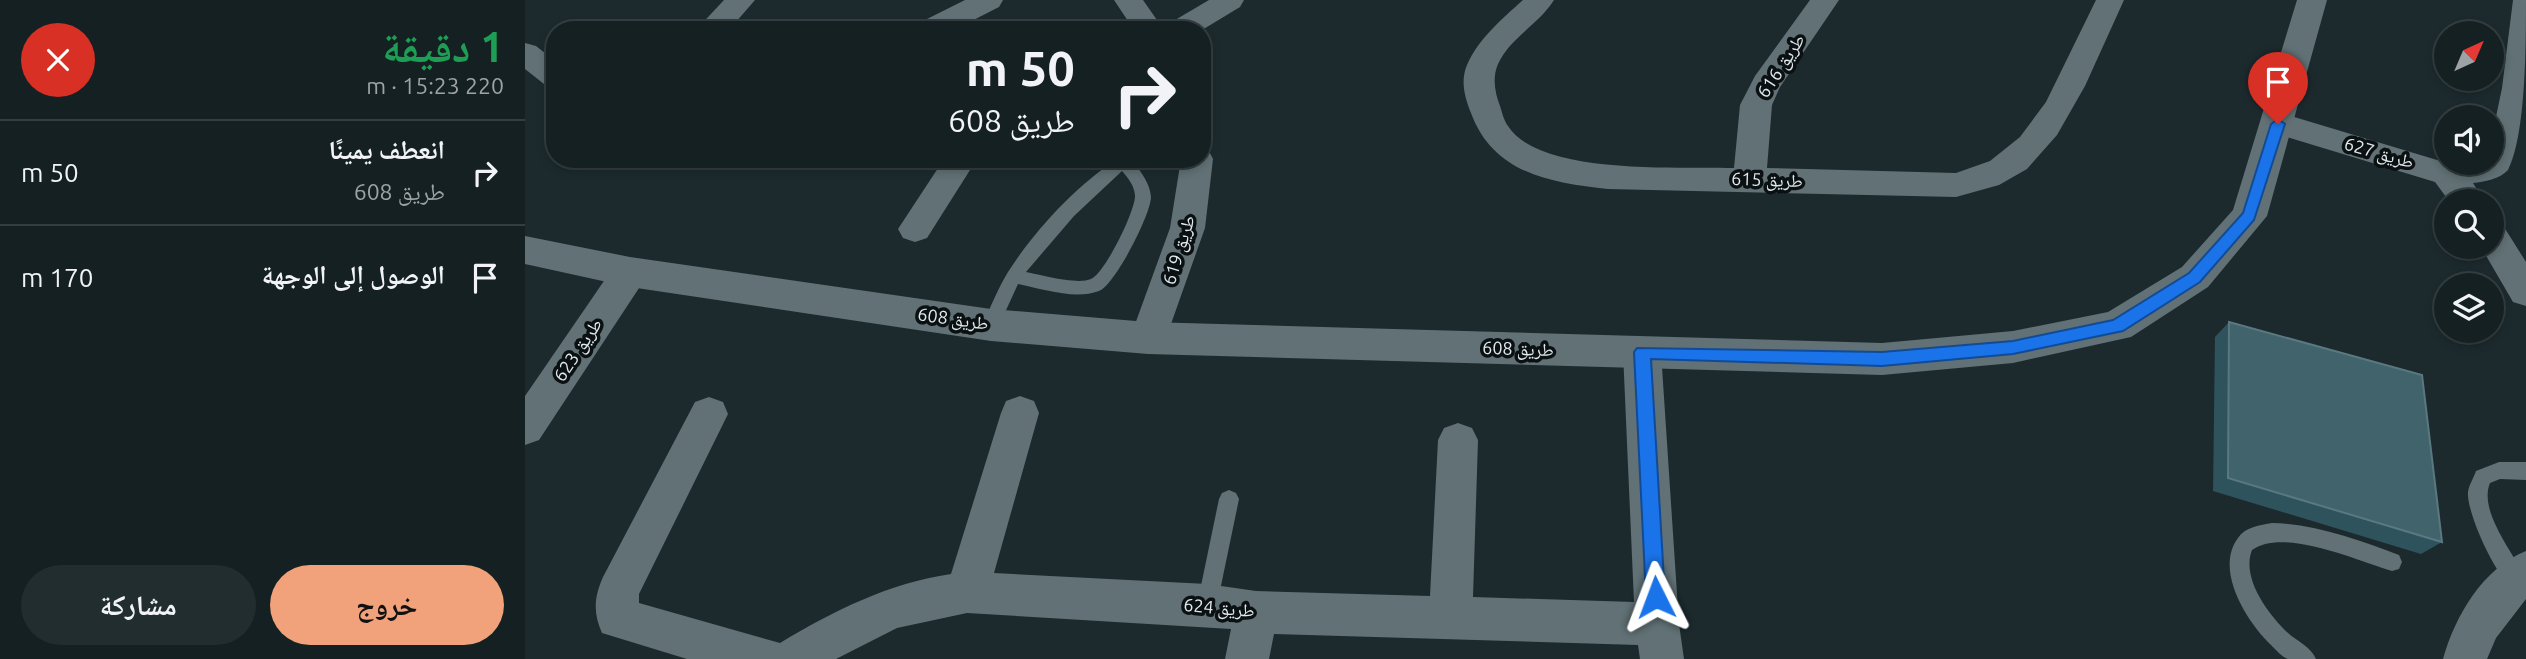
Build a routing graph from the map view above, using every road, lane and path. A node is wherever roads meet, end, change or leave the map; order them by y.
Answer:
1 (741, 0) edge
2 (989, 0) edge
3 (1128, 0) edge
4 (1230, 0) edge
5 (1540, 0) edge
6 (1825, 0) edge
7 (2110, 0) edge
8 (2312, 0) edge
9 (2526, 3) edge
10 (720, 21) edge
11 (947, 21) edge
12 (1143, 21) edge
13 (1195, 21) edge
14 (525, 53) edge
15 (2523, 67) edge
16 (546, 70) edge
17 (2278, 124) junction
18 (2504, 151) edge
19 (955, 168) edge
20 (1117, 168) edge
21 (1131, 168) edge
22 (1198, 168) edge
23 (2434, 169) edge
24 (1750, 179) junction
25 (915, 229) dead end
26 (525, 250) edge
27 (2504, 256) edge
28 (630, 272) junction
29 (1014, 277) junction
30 (2526, 292) edge
31 (991, 325) junction
32 (1148, 338) junction
33 (1642, 352) junction
34 (1020, 413) dead end
35 (709, 414) dead end
36 (525, 428) edge
37 (1458, 440) dead end
38 (2526, 471) edge
39 (1230, 499) dead end
40 (2392, 562) dead end
41 (2521, 575) edge
42 (967, 592) junction
43 (1207, 606) junction
44 (1256, 612) junction
45 (1451, 618) junction
46 (1659, 642) edge
47 (765, 659) edge
48 (795, 659) edge
49 (1247, 659) edge
50 (2305, 659) edge
51 (2465, 659) edge

1 - 10 street
2 - 11 street
3 - 12 street
4 - 13 street
5 - 24 street, طريق 615
6 - 24 street, طريق 616
7 - 24 street, طريق 615
8 - 17 street, طريق 608
9 - 15 street
14 - 16 street
15 - 18 street
17 - 23 street, طريق 627
17 - 33 street, طريق 608
19 - 25 street
20 - 29 lane
21 - 29 lane
22 - 32 street, طريق 619
26 - 28 street, طريق 608
27 - 30 street
28 - 31 street, طريق 608
28 - 36 street, طريق 623
29 - 31 lane
31 - 32 street, طريق 608
32 - 33 street, طريق 608
33 - 46 street
34 - 42 street
35 - 47 street
37 - 45 street
38 - 41 lane
39 - 43 lane
40 - 50 lane
41 - 51 street
42 - 43 street, طريق 624
42 - 48 street, طريق 624
43 - 44 street, طريق 624
44 - 45 street, طريق 624
44 - 49 street
45 - 46 street, طريق 624

